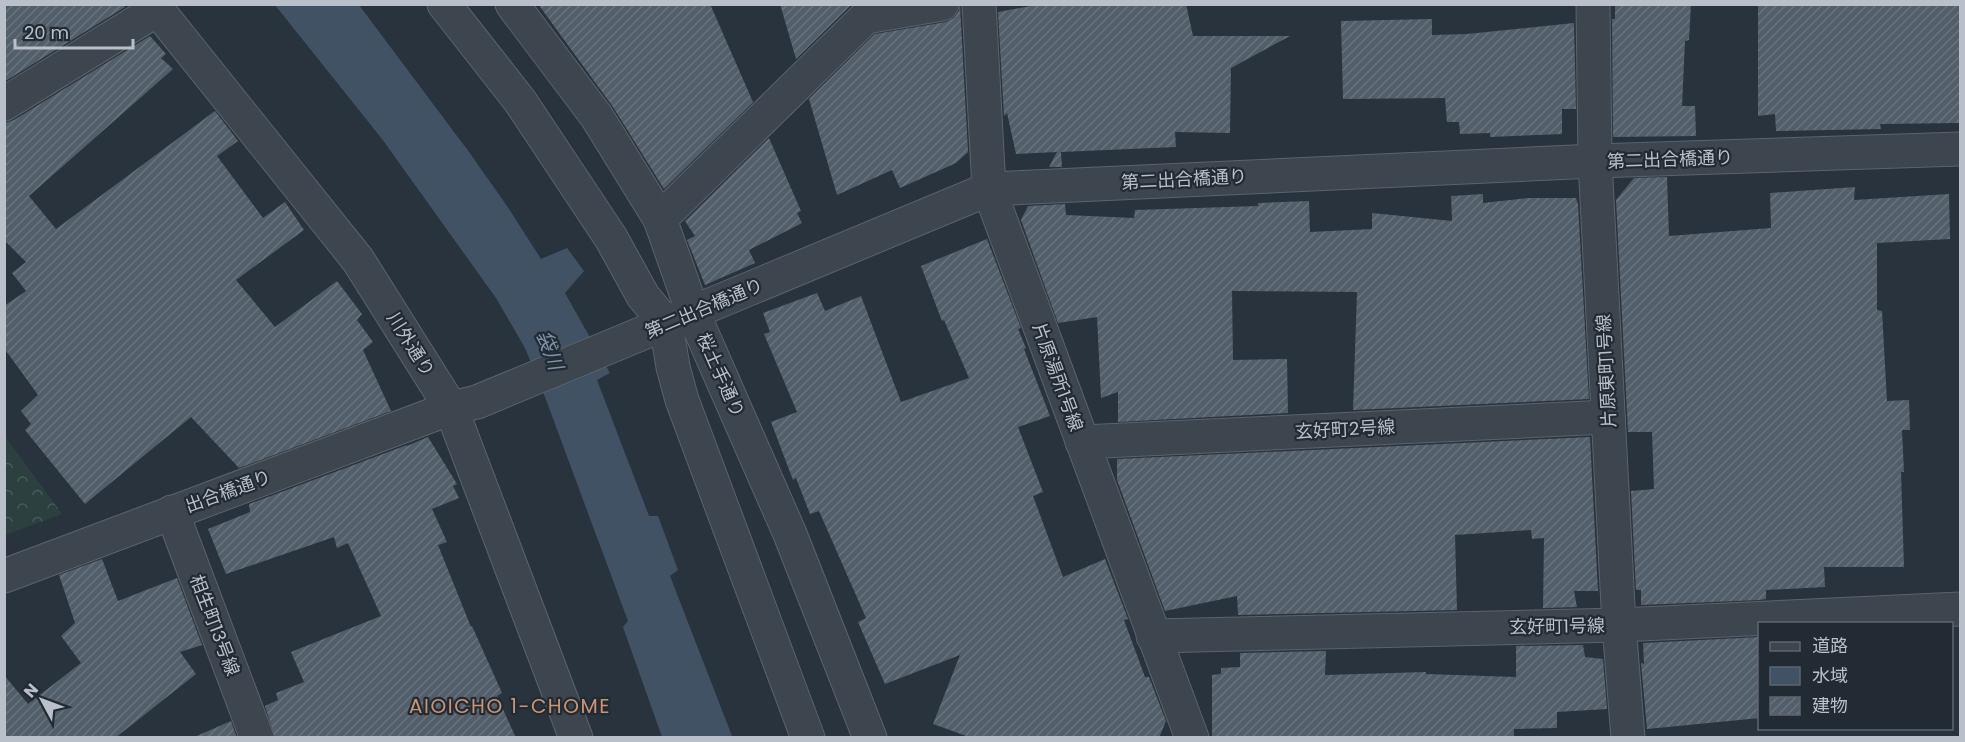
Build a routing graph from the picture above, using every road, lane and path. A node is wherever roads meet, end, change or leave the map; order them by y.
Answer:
1 (444, 4) edge
2 (512, 4) edge
3 (942, 4) edge
4 (979, 4) edge
5 (1593, 4) edge
6 (156, 7) edge
7 (4, 104) edge
8 (1960, 149) edge
9 (1595, 161) junction
10 (989, 189) junction
11 (660, 219) junction
12 (680, 318) junction
13 (464, 405) junction
14 (1608, 417) junction
15 (1082, 442) junction
16 (172, 512) junction
17 (4, 576) edge
18 (1960, 609) edge
19 (1619, 625) junction
20 (1153, 636) junction
21 (877, 734) edge
22 (257, 738) edge
23 (576, 738) edge
24 (808, 738) edge
25 (1192, 738) edge
26 (1628, 738) edge

1 - 12 street
2 - 11 street, 桜土手通り
3 - 11 street
4 - 10 street, 片原湯所1号線
5 - 9 street, 片原東町1号線
6 - 7 street
6 - 13 street, 川外通り
8 - 9 street, 第二出合橋通り
9 - 10 street, 第二出合橋通り
9 - 14 street, 片原東町1号線
10 - 12 street, 第二出合橋通り
10 - 15 street, 片原湯所1号線
11 - 12 street, 桜土手通り
12 - 13 street, 第二出合橋通り
12 - 21 street, 桜土手通り
12 - 24 street
13 - 16 street, 出合橋通り
13 - 23 street, 川外通り
14 - 15 street, 玄好町2号線
14 - 19 street, 片原東町1号線
15 - 20 street, 片原湯所1号線
16 - 17 street, 出合橋通り
16 - 22 street, 相生町13号線
18 - 19 street, 玄好町1号線
19 - 20 street, 玄好町1号線
19 - 26 street, 片原東町1号線
20 - 25 street, 片原湯所1号線

